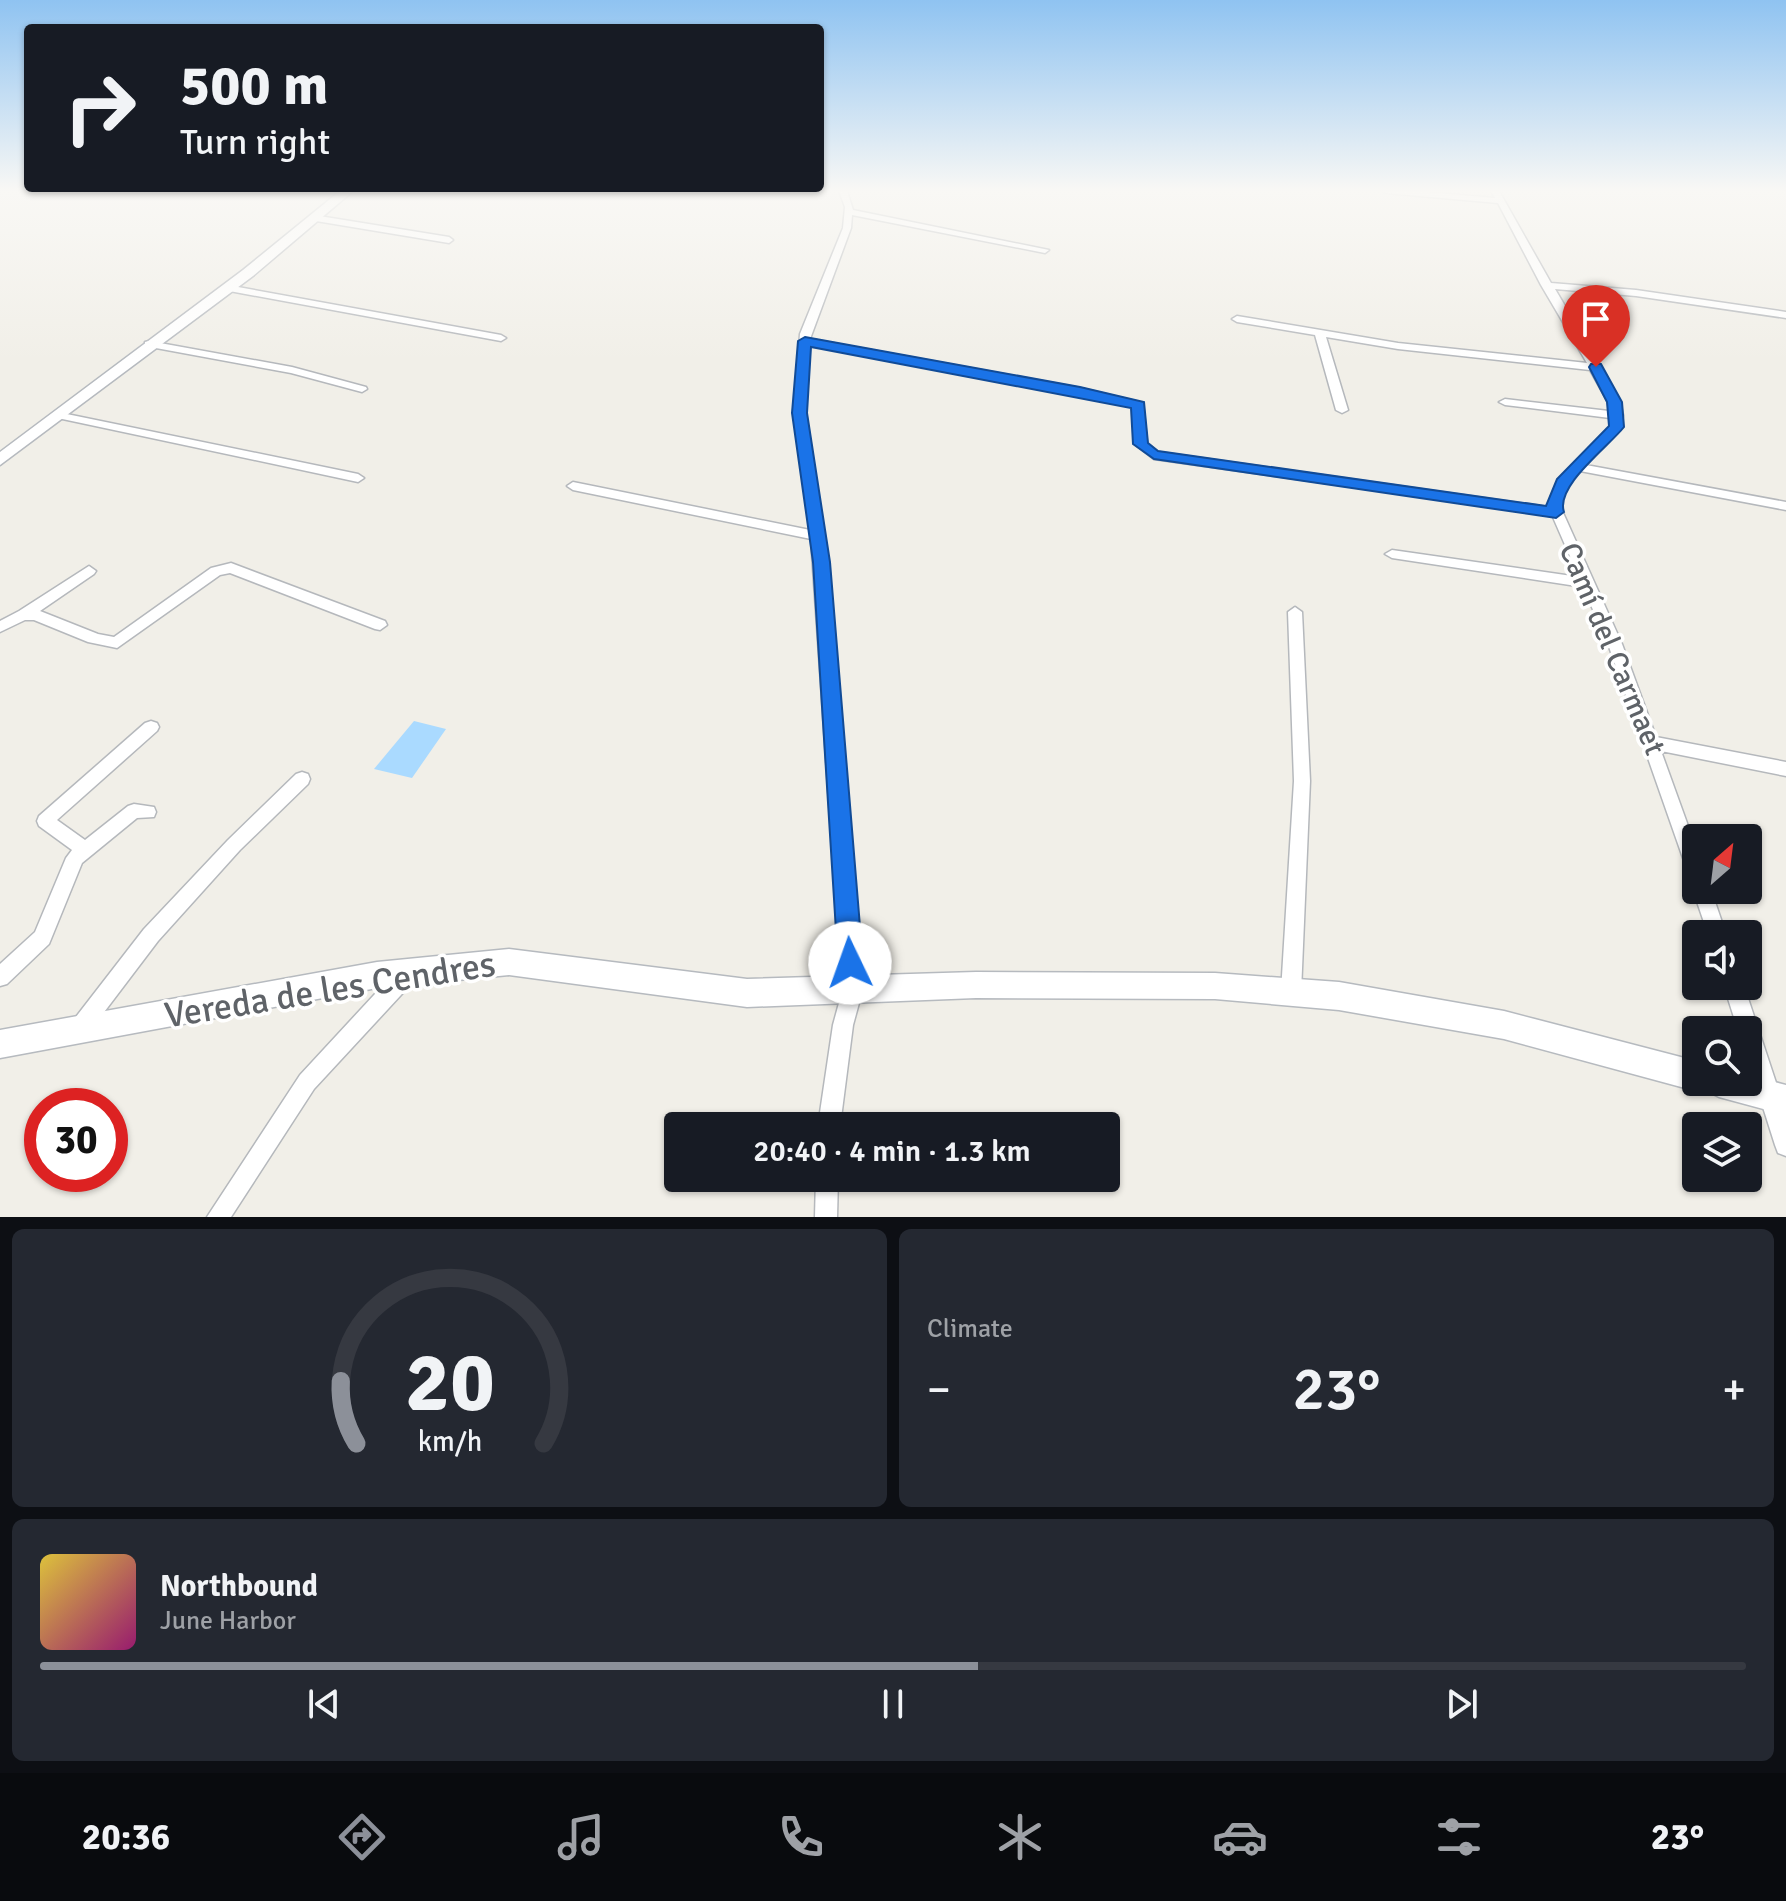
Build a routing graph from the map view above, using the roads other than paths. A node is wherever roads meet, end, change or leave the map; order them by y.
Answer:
1 (276, 248) edge
2 (840, 248) edge
3 (1034, 248) edge
4 (1526, 248) edge
5 (1045, 250) dead end
6 (1546, 285) junction
7 (227, 288) junction
8 (1786, 315) edge
9 (1237, 319) dead end
10 (1319, 331) junction
11 (501, 338) dead end
12 (805, 341) junction
13 (149, 344) junction
14 (1596, 367) junction
15 (362, 389) dead end
16 (1505, 402) dead end
17 (1342, 410) dead end
18 (57, 415) junction
19 (1617, 415) junction
20 (0, 460) edge
21 (1577, 467) junction
22 (358, 478) dead end
23 (573, 486) dead end
24 (1786, 506) edge
25 (1556, 512) junction
26 (817, 536) junction
27 (1392, 554) dead end
28 (89, 571) dead end
29 (1588, 583) junction
30 (1295, 612) dead end
31 (24, 615) junction
32 (380, 625) dead end
33 (0, 627) edge
34 (151, 727) dead end
35 (1652, 743) junction
36 (1786, 769) edge
37 (302, 779) dead end
38 (148, 812) dead end
39 (1682, 831) edge
40 (86, 850) junction
41 (409, 972) junction
42 (0, 977) edge
43 (852, 992) junction
44 (1291, 992) junction
45 (1740, 1000) edge
46 (78, 1030) junction
47 (0, 1044) edge
48 (1682, 1072) edge
49 (1778, 1098) edge
50 (831, 1112) edge
51 (1786, 1145) edge
52 (827, 1192) edge
53 (218, 1217) edge
54 (826, 1217) edge

1 - 7 main road
2 - 12 street
3 - 5 street
4 - 6 street
6 - 8 street
6 - 14 street
7 - 11 street
7 - 13 main road
9 - 10 street
10 - 14 street
10 - 17 street
12 - 25 street
12 - 26 street
13 - 15 street
13 - 18 main road
14 - 19 street
16 - 19 street
18 - 20 main road
18 - 22 street
19 - 21 street, Camí del Carmaet
21 - 24 street
21 - 25 street, Camí del Carmaet
23 - 26 street
25 - 29 street, Camí del Carmaet
26 - 43 street
27 - 29 street
28 - 31 street
29 - 35 street, Camí del Carmaet
30 - 44 street
31 - 32 street
31 - 33 street
34 - 40 street
35 - 36 street
35 - 39 street, Camí del Carmaet
37 - 46 street
38 - 40 street
40 - 42 street
41 - 43 main road, Vereda de les Cendres
41 - 46 main road, Vereda de les Cendres
41 - 53 street
43 - 44 main road, Vereda de les Cendres
43 - 50 street
44 - 48 main road, Vereda de les Cendres
45 - 49 street
46 - 47 main road, Vereda de les Cendres
49 - 51 street
52 - 54 street

